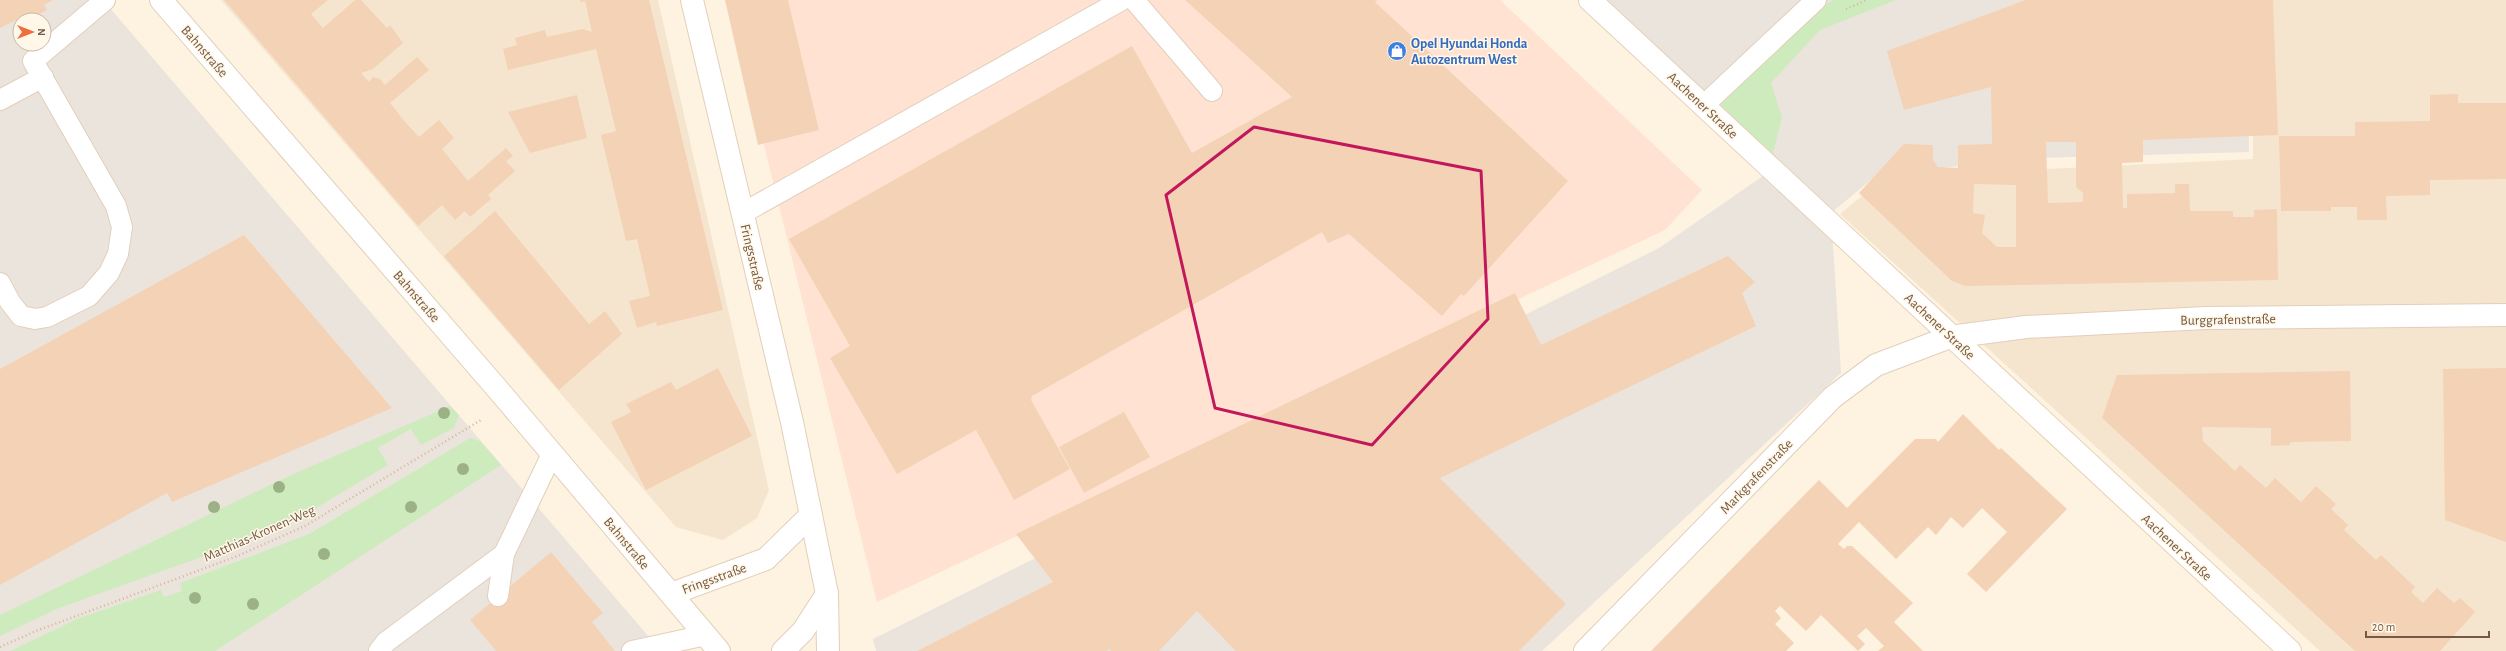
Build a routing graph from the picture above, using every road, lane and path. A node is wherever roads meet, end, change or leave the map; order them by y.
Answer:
1 (105, 0) edge
2 (161, 0) edge
3 (692, 0) edge
4 (1122, 0) edge
5 (1134, 0) edge
6 (1590, 0) edge
7 (1816, 0) edge
8 (43, 77) junction
9 (1212, 91) dead end
10 (0, 100) edge
11 (1704, 105) junction
12 (745, 223) junction
13 (0, 283) edge
14 (2506, 315) edge
15 (1950, 337) junction
16 (509, 403) junction
17 (552, 454) junction
18 (811, 515) junction
19 (504, 554) junction
20 (671, 594) junction
21 (827, 594) junction
22 (498, 596) dead end
23 (712, 643) edge
24 (0, 647) edge
25 (379, 651) edge
26 (632, 651) edge
27 (783, 651) edge
28 (828, 651) edge
29 (1585, 651) edge
30 (2290, 651) edge

1 - 8 lane
2 - 16 street, Bahnstraße
3 - 12 street, Fringsstraße
4 - 12 lane
5 - 9 lane
6 - 11 street, Aachener Straße
7 - 11 lane
8 - 10 lane
8 - 13 lane
11 - 15 street, Aachener Straße
12 - 18 street, Fringsstraße
14 - 15 street, Burggrafenstraße
15 - 29 street, Markgrafenstraße
15 - 30 street, Aachener Straße
16 - 17 street, Bahnstraße
16 - 24 path, Matthias-Kronen-Weg
17 - 19 lane
17 - 20 street, Bahnstraße
18 - 20 street, Fringsstraße
18 - 21 street, Fringsstraße
19 - 22 lane
19 - 25 lane
20 - 23 street, Bahnstraße
21 - 27 street
21 - 28 street, Fringsstraße
23 - 26 lane

